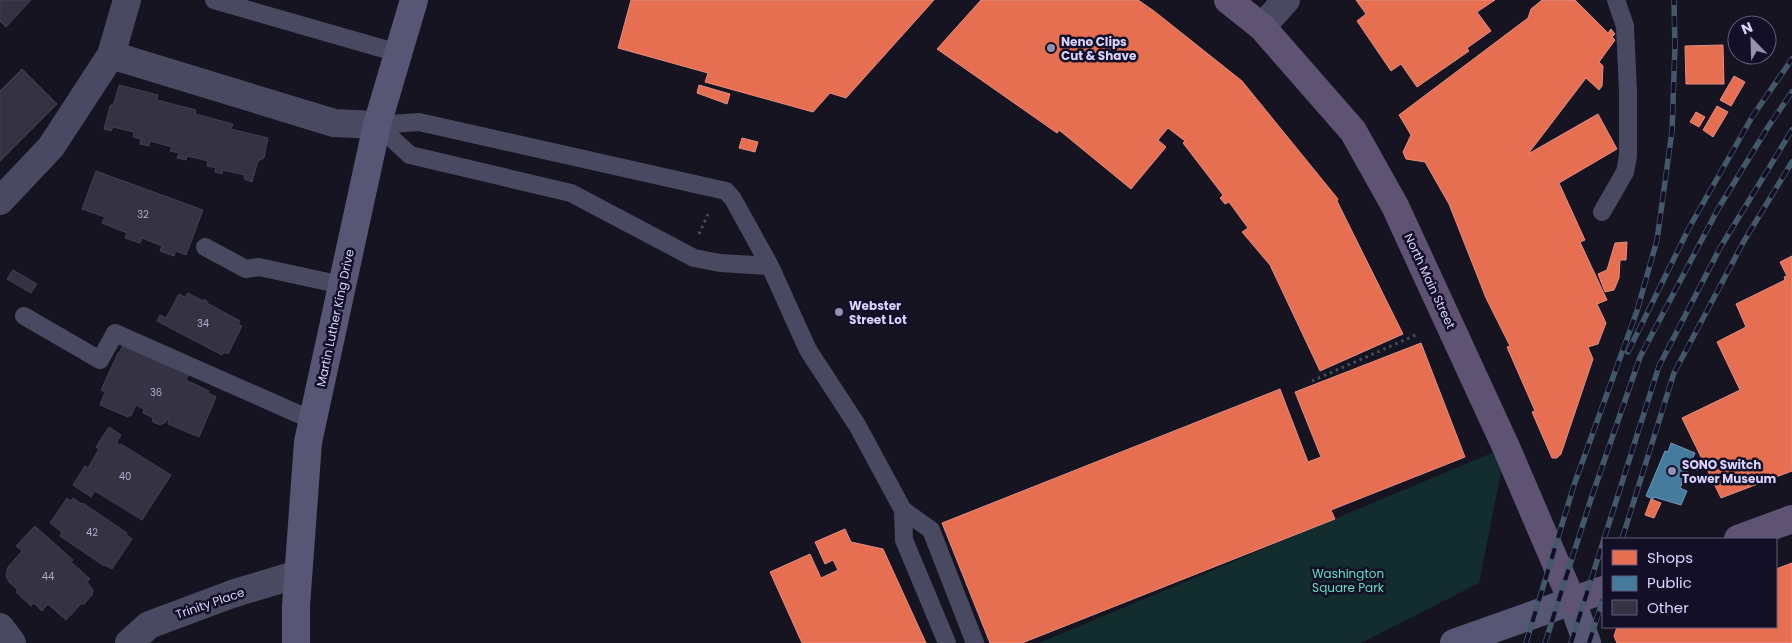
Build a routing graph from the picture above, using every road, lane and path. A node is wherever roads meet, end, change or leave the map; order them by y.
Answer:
1 (127, 0) edge
2 (214, 0) edge
3 (414, 0) edge
4 (1228, 0) edge
5 (1286, 0) edge
6 (1616, 0) edge
7 (1262, 26) junction
8 (398, 54) junction
9 (111, 55) junction
10 (377, 125) junction
11 (0, 201) edge
12 (1602, 212) dead end
13 (708, 214) dead end
14 (698, 236) dead end
15 (206, 247) dead end
16 (770, 266) junction
17 (342, 285) junction
18 (24, 316) dead end
19 (1418, 334) dead end
20 (1312, 381) dead end
21 (312, 420) junction
22 (903, 510) junction
23 (1792, 519) edge
24 (1741, 538) edge
25 (298, 574) junction
26 (1602, 590) edge
27 (1572, 601) junction
28 (0, 627) edge
29 (296, 642) edge
30 (12, 643) edge
31 (129, 643) edge
32 (947, 643) edge
33 (975, 643) edge
34 (1454, 643) edge
35 (1587, 643) edge

1 - 9 street
2 - 8 lane
3 - 8 main road, Martin Luther King Drive
4 - 7 main road, North Main Street
5 - 7 street
6 - 12 lane
7 - 27 main road, North Main Street
8 - 10 main road, Martin Luther King Drive
9 - 10 street
9 - 11 street
10 - 16 lane
10 - 16 lane
10 - 17 main road, Martin Luther King Drive
13 - 14 path
15 - 17 lane
16 - 22 lane
17 - 21 main road, Martin Luther King Drive
18 - 21 lane
19 - 20 path
21 - 25 main road, Martin Luther King Drive
22 - 32 lane
22 - 33 lane
23 - 24 main road
25 - 29 main road, Martin Luther King Drive
25 - 31 street, Trinity Place
26 - 27 main road
27 - 34 main road
27 - 35 main road
28 - 30 street

